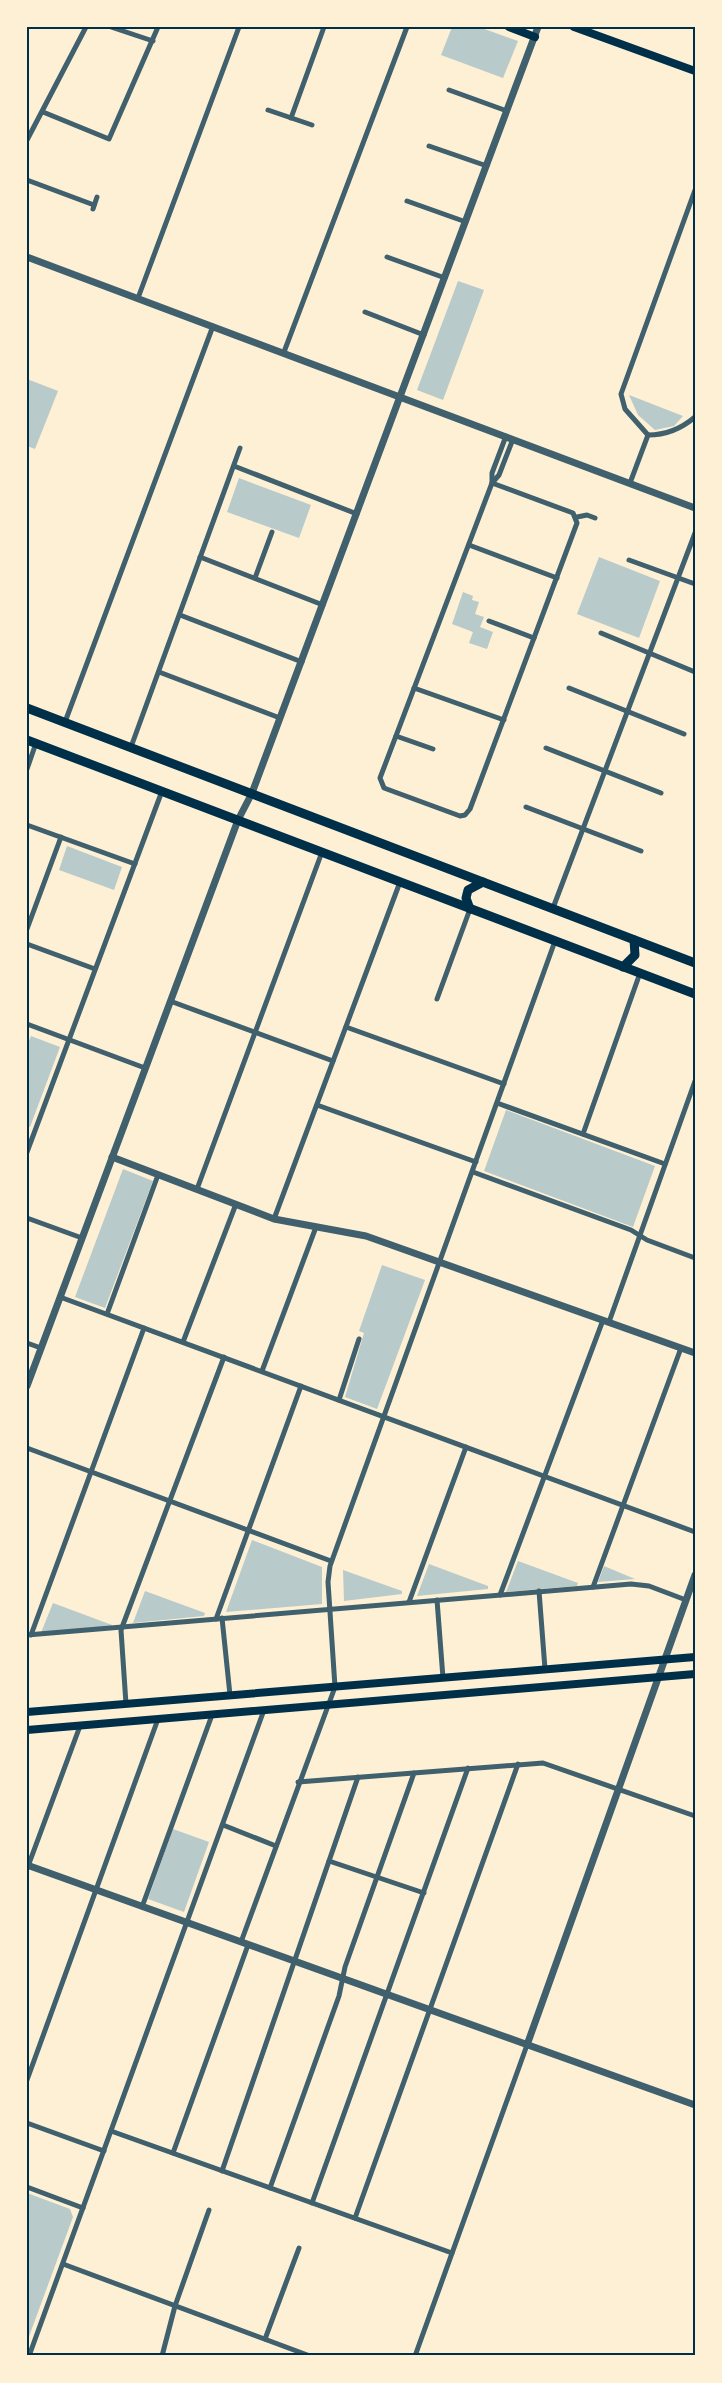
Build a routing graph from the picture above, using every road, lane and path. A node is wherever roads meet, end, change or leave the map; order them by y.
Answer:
1 (86, 27) edge
2 (111, 27) edge
3 (158, 27) edge
4 (239, 27) edge
5 (324, 27) edge
6 (406, 27) edge
7 (509, 27) edge
8 (538, 27) edge
9 (574, 27) edge
10 (535, 37) junction
11 (153, 41) junction
12 (695, 71) edge
13 (449, 90) dead end
14 (268, 110) dead end
15 (507, 111) junction
16 (44, 112) junction
17 (291, 118) junction
18 (312, 125) dead end
19 (27, 140) edge
20 (429, 146) dead end
21 (487, 166) junction
22 (27, 180) edge
23 (695, 190) edge
24 (97, 197) dead end
25 (408, 201) dead end
26 (466, 222) junction
27 (27, 257) edge
28 (387, 257) dead end
29 (445, 278) junction
30 (138, 298) junction
31 (365, 312) dead end
32 (213, 326) junction
33 (424, 334) junction
34 (284, 352) junction
35 (401, 396) junction
36 (695, 417) edge
37 (648, 435) junction
38 (510, 438) junction
39 (240, 448) dead end
40 (234, 466) junction
41 (492, 483) junction
42 (630, 483) junction
43 (695, 508) edge
44 (357, 514) junction
45 (577, 517) junction
46 (595, 518) dead end
47 (272, 532) dead end
48 (695, 533) edge
49 (469, 544) junction
50 (201, 557) junction
51 (629, 560) dead end
52 (255, 578) junction
53 (557, 578) junction
54 (678, 578) junction
55 (695, 584) edge
56 (323, 605) junction
57 (180, 615) junction
58 (489, 621) dead end
59 (601, 633) dead end
60 (534, 638) junction
61 (650, 653) junction
62 (302, 662) junction
63 (159, 672) junction
64 (695, 672) edge
65 (414, 688) junction
66 (568, 688) dead end
67 (27, 708) edge
68 (627, 711) junction
69 (280, 718) junction
70 (504, 720) junction
71 (65, 722) junction
72 (684, 734) dead end
73 (396, 735) junction
74 (32, 741) edge
75 (131, 747) junction
76 (546, 748) dead end
77 (434, 749) dead end
78 (27, 769) edge
79 (605, 770) junction
80 (162, 791) junction
81 (252, 793) junction
82 (661, 793) dead end
83 (526, 807) dead end
84 (238, 820) junction
85 (27, 825) edge
86 (583, 828) junction
87 (61, 837) junction
88 (641, 850) dead end
89 (322, 852) junction
90 (135, 864) junction
91 (400, 882) junction
92 (483, 882) junction
93 (553, 908) junction
94 (470, 909) junction
95 (27, 929) edge
96 (634, 940) junction
97 (555, 941) junction
98 (27, 944) edge
99 (695, 963) edge
100 (623, 967) junction
101 (95, 969) junction
102 (640, 974) junction
103 (695, 994) edge
104 (437, 999) dead end
105 (170, 1001) junction
106 (27, 1024) edge
107 (346, 1027) junction
108 (255, 1032) junction
109 (69, 1039) junction
110 (333, 1061) junction
111 (145, 1068) junction
112 (695, 1081) edge
113 (504, 1084) junction
114 (693, 1090) edge
115 (497, 1103) junction
116 (317, 1105) junction
117 (30, 1134) edge
118 (583, 1134) junction
119 (27, 1152) edge
120 (112, 1157) junction
121 (476, 1162) junction
122 (665, 1164) junction
123 (473, 1172) junction
124 (158, 1175) junction
125 (197, 1190) junction
126 (236, 1204) junction
127 (27, 1218) edge
128 (274, 1219) junction
129 (316, 1227) junction
130 (640, 1236) junction
131 (82, 1238) junction
132 (695, 1258) edge
133 (441, 1262) junction
134 (60, 1297) junction
135 (107, 1314) junction
136 (606, 1321) junction
137 (144, 1328) junction
138 (359, 1340) dead end
139 (183, 1342) junction
140 (27, 1343) edge
141 (41, 1348) junction
142 (681, 1348) junction
143 (695, 1353) edge
144 (224, 1357) junction
145 (262, 1371) junction
146 (27, 1386) edge
147 (301, 1386) junction
148 (339, 1400) junction
149 (384, 1417) junction
150 (466, 1447) junction
151 (27, 1448) edge
152 (91, 1472) junction
153 (544, 1476) junction
154 (170, 1501) junction
155 (623, 1505) junction
156 (249, 1531) junction
157 (695, 1532) edge
158 (331, 1561) junction
159 (695, 1575) edge
160 (593, 1587) junction
161 (539, 1591) junction
162 (500, 1595) junction
163 (437, 1600) junction
164 (686, 1600) junction
165 (409, 1602) junction
166 (330, 1609) junction
167 (219, 1619) junction
168 (123, 1627) junction
169 (29, 1635) edge
170 (695, 1657) edge
171 (665, 1659) junction
172 (545, 1669) junction
173 (695, 1674) edge
174 (659, 1677) junction
175 (443, 1678) junction
176 (334, 1687) junction
177 (230, 1695) junction
178 (126, 1704) junction
179 (326, 1705) junction
180 (264, 1710) junction
181 (27, 1712) edge
182 (212, 1715) junction
183 (158, 1719) junction
184 (80, 1726) junction
185 (27, 1730) edge
186 (518, 1764) junction
187 (468, 1768) junction
188 (414, 1773) junction
189 (358, 1777) junction
190 (298, 1782) junction
191 (619, 1789) junction
192 (695, 1816) edge
193 (223, 1825) junction
194 (276, 1845) junction
195 (329, 1861) junction
196 (27, 1867) edge
197 (377, 1877) junction
198 (96, 1890) junction
199 (424, 1893) junction
200 (142, 1907) junction
201 (187, 1923) junction
202 (244, 1943) junction
203 (295, 1962) junction
204 (343, 1979) junction
205 (387, 1995) junction
206 (430, 2010) junction
207 (527, 2045) junction
208 (27, 2080) edge
209 (695, 2105) edge
210 (27, 2123) edge
211 (111, 2131) junction
212 (104, 2151) junction
213 (173, 2154) junction
214 (222, 2171) junction
215 (27, 2187) edge
216 (270, 2188) junction
217 (312, 2203) junction
218 (83, 2208) junction
219 (209, 2210) dead end
220 (355, 2218) junction
221 (299, 2248) dead end
222 (452, 2253) junction
223 (63, 2264) junction
224 (175, 2306) junction
225 (265, 2339) junction
226 (29, 2355) edge
227 (162, 2356) edge
228 (310, 2356) edge
229 (415, 2356) edge

1 - 16 street
2 - 11 street
3 - 11 street
4 - 30 street
5 - 17 street
6 - 34 street
7 - 10 main road
8 - 10 street
9 - 12 main road
10 - 15 street
11 - 16 street
13 - 15 street
14 - 17 street
15 - 21 street
16 - 19 street
17 - 18 street
20 - 21 street
21 - 26 street
22 - 24 street
23 - 37 street
25 - 26 street
26 - 29 street
27 - 30 street
28 - 29 street
29 - 33 street
30 - 32 street
31 - 33 street
32 - 34 street
32 - 71 street
33 - 35 street
34 - 35 street
35 - 38 street
35 - 44 street
36 - 37 street
37 - 42 street
38 - 41 street
38 - 41 street
38 - 42 street
39 - 40 street
40 - 44 street
40 - 50 street
41 - 45 street
41 - 49 street
42 - 43 street
44 - 56 street
45 - 46 street
45 - 53 street
47 - 52 street
48 - 54 street
49 - 53 street
49 - 65 street
50 - 52 street
50 - 57 street
51 - 54 street
52 - 56 street
53 - 60 street
54 - 55 street
54 - 61 street
56 - 62 street
57 - 62 street
57 - 63 street
58 - 60 street
59 - 61 street
60 - 70 street
61 - 64 street
61 - 68 street
62 - 69 street
63 - 69 street
63 - 75 street
65 - 70 street
65 - 73 street
66 - 68 street
67 - 71 main road
68 - 72 street
68 - 79 street
69 - 81 street
70 - 73 street
71 - 75 main road
73 - 77 street
74 - 78 street
74 - 80 main road
75 - 81 main road
76 - 79 street
79 - 82 street
79 - 86 street
80 - 84 main road
80 - 90 street
81 - 84 street
81 - 92 main road
83 - 86 street
84 - 89 main road
84 - 105 street
85 - 87 street
86 - 88 street
86 - 93 street
87 - 90 street
87 - 95 street
89 - 91 main road
89 - 108 street
90 - 101 street
91 - 94 main road
91 - 107 street
92 - 93 main road
92 - 94 main road
93 - 96 main road
94 - 97 main road
94 - 104 street
96 - 99 main road
96 - 100 main road
97 - 100 main road
97 - 113 street
98 - 101 street
100 - 102 main road
101 - 109 street
102 - 103 main road
102 - 118 street
105 - 108 street
105 - 111 street
106 - 109 street
107 - 110 street
107 - 113 street
108 - 110 street
108 - 125 street
109 - 111 street
109 - 117 street
110 - 116 street
111 - 120 street
112 - 114 street
113 - 115 street
114 - 122 street
115 - 118 street
115 - 121 street
116 - 121 street
116 - 128 street
117 - 119 street
118 - 122 street
120 - 124 street
120 - 131 street
121 - 123 street
122 - 130 street
123 - 130 street
123 - 133 street
124 - 125 street
124 - 135 street
125 - 126 street
126 - 128 street
126 - 139 street
127 - 131 street
128 - 129 street
129 - 133 street
129 - 145 street
130 - 132 street
130 - 136 street
131 - 134 street
133 - 136 street
133 - 149 street
134 - 135 street
134 - 141 street
135 - 137 street
136 - 142 street
136 - 153 street
137 - 139 street
137 - 152 street
138 - 148 street
139 - 144 street
140 - 141 street
141 - 146 street
142 - 143 street
142 - 155 street
144 - 145 street
144 - 154 street
145 - 147 street
147 - 148 street
147 - 156 street
148 - 149 street
149 - 150 street
149 - 158 street
150 - 153 street
150 - 165 street
151 - 152 street
152 - 154 street
152 - 169 street
153 - 155 street
153 - 162 street
154 - 156 street
154 - 168 street
155 - 157 street
155 - 160 street
156 - 158 street
156 - 167 street
158 - 166 street
159 - 164 street
160 - 161 street
160 - 164 street
161 - 162 street
161 - 172 street
162 - 163 street
163 - 165 street
163 - 175 street
164 - 171 street
165 - 166 street
166 - 167 street
166 - 176 street
167 - 168 street
167 - 177 street
168 - 169 street
168 - 178 street
170 - 171 main road
171 - 172 main road
171 - 174 street
172 - 175 main road
173 - 174 main road
174 - 179 main road
174 - 191 street
175 - 176 main road
176 - 177 main road
176 - 179 street
177 - 178 main road
178 - 181 main road
179 - 180 main road
179 - 190 street
180 - 182 main road
180 - 193 street
182 - 183 main road
182 - 200 street
183 - 184 main road
183 - 198 street
184 - 185 main road
184 - 196 street
186 - 187 street
186 - 191 street
186 - 206 street
187 - 188 street
187 - 199 street
188 - 189 street
188 - 197 street
189 - 190 street
189 - 195 street
190 - 194 street
191 - 192 street
191 - 207 street
193 - 194 street
193 - 201 street
194 - 202 street
195 - 197 street
195 - 203 street
196 - 198 street
197 - 199 street
197 - 204 street
198 - 200 street
198 - 208 street
199 - 205 street
200 - 201 street
201 - 202 street
201 - 211 street
202 - 203 street
202 - 213 street
203 - 204 street
203 - 214 street
204 - 205 street
204 - 216 street
205 - 206 street
205 - 217 street
206 - 207 street
206 - 220 street
207 - 209 street
207 - 222 street
210 - 212 street
211 - 212 street
211 - 213 street
212 - 218 street
213 - 214 street
214 - 216 street
215 - 218 street
216 - 217 street
217 - 220 street
218 - 223 street
219 - 224 street
220 - 222 street
221 - 225 street
222 - 229 street
223 - 224 street
223 - 226 street
224 - 225 street
224 - 227 street
225 - 228 street

